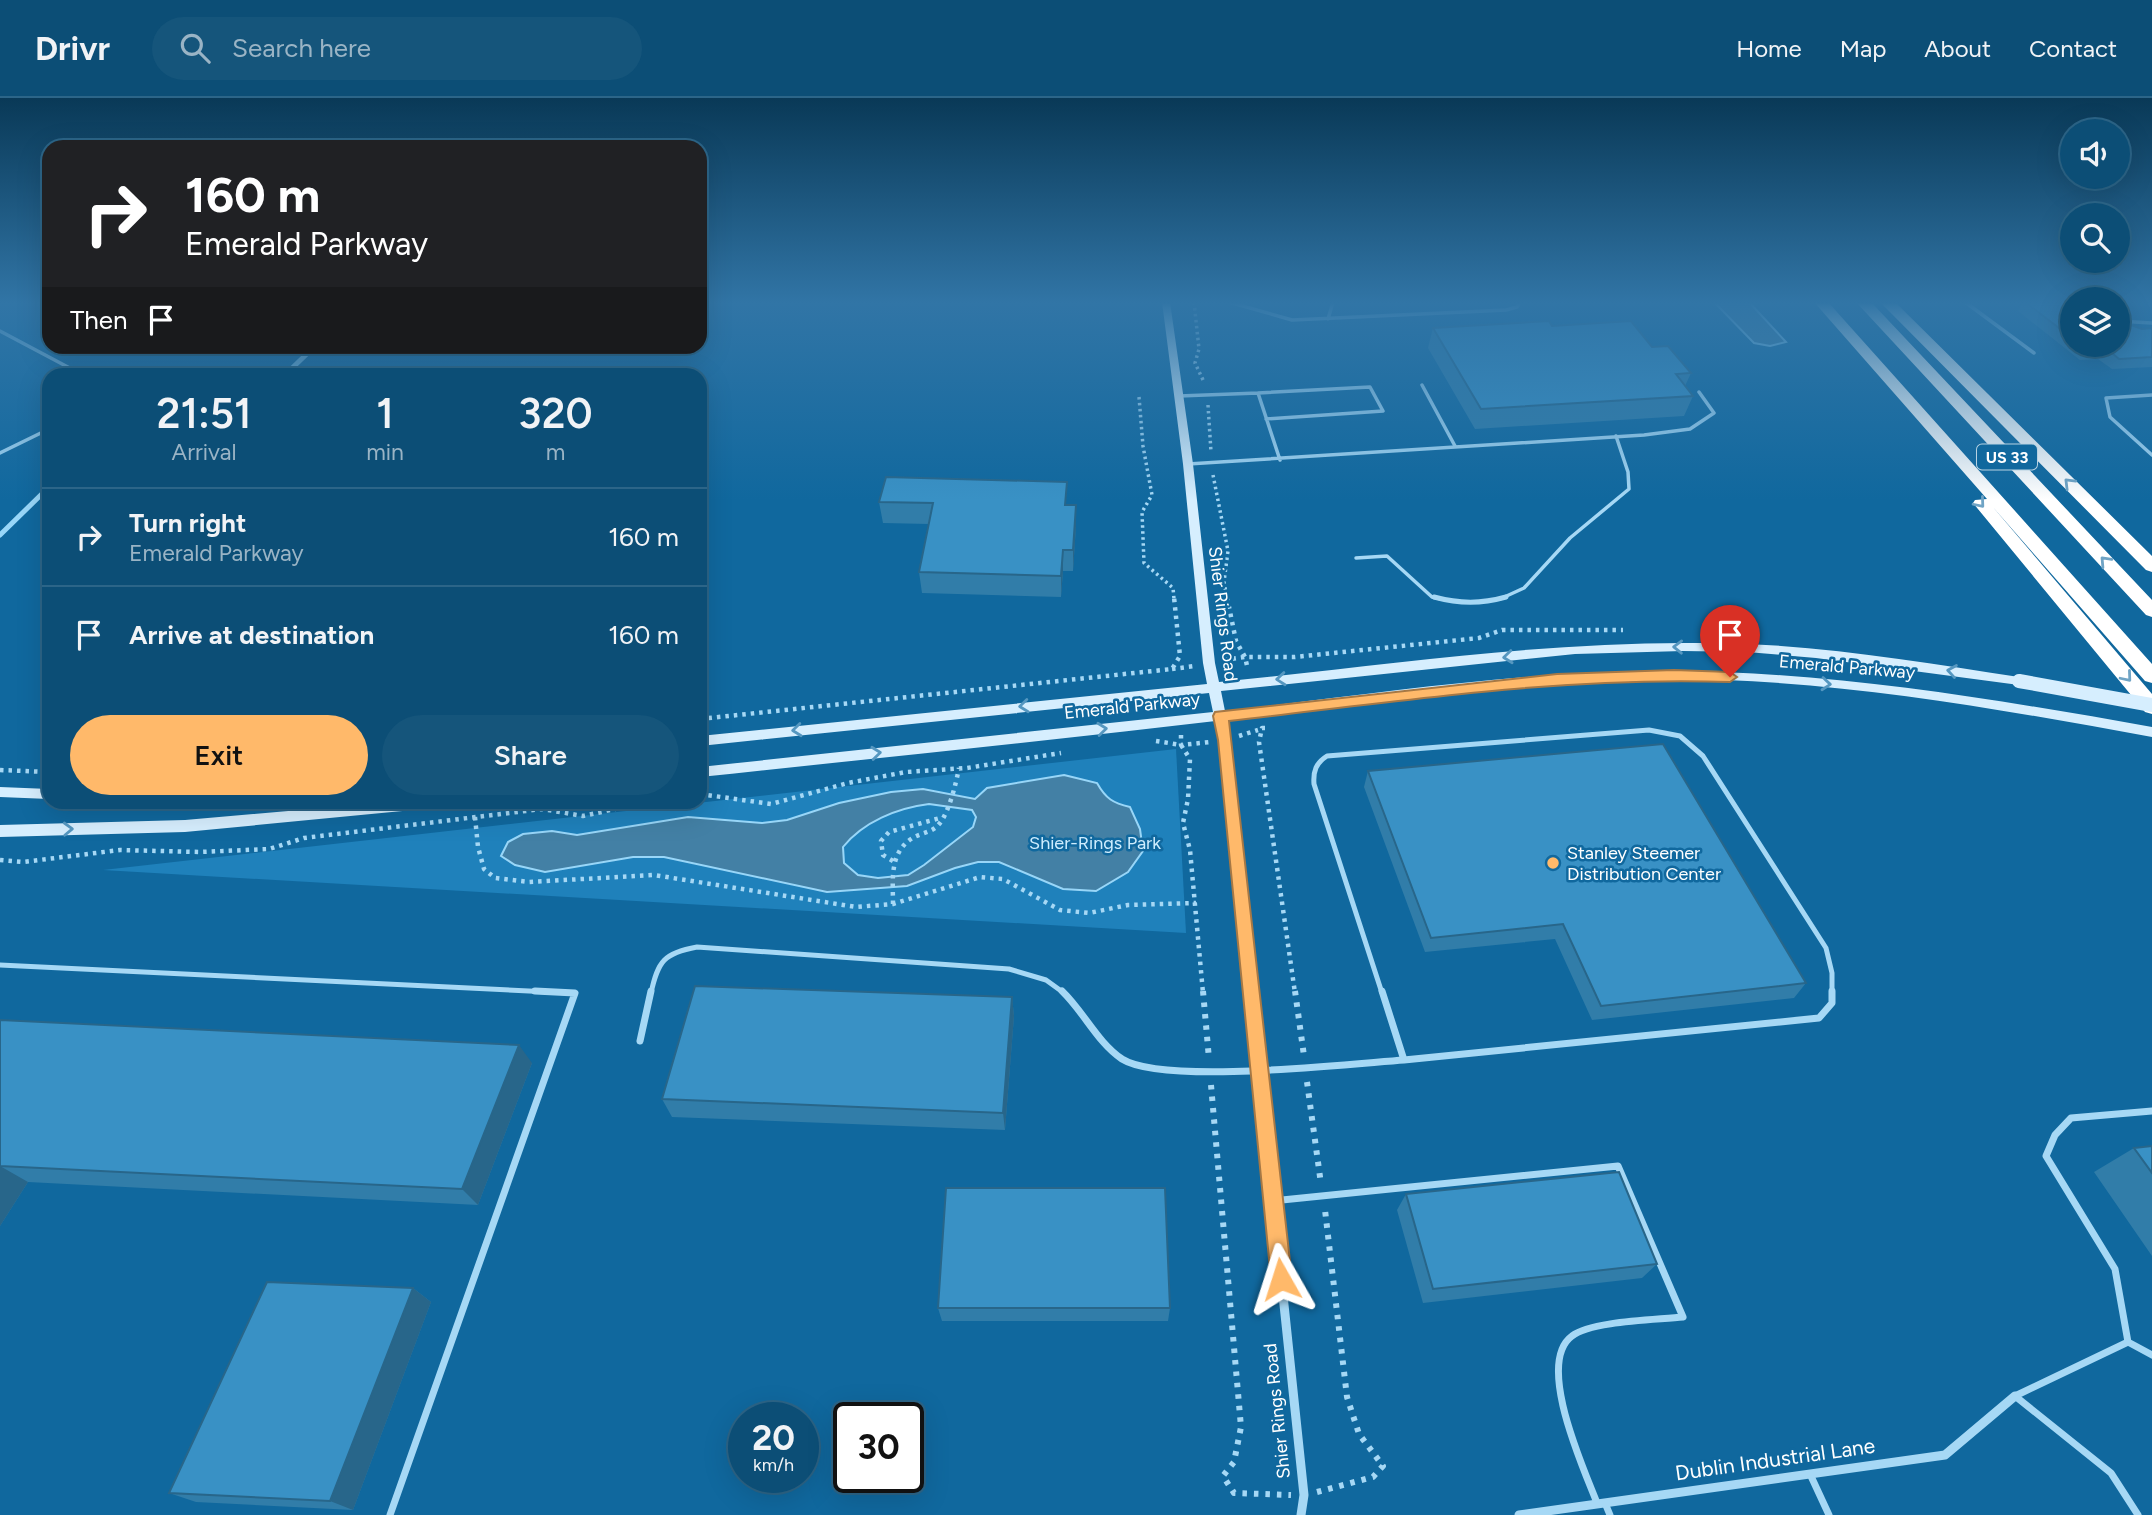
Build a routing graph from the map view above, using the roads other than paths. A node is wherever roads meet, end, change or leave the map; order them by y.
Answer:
1 (1176, 368) edge
2 (1879, 368) edge
3 (1925, 368) edge
4 (1954, 368) edge
5 (1422, 385) dead end
6 (1699, 392) dead end
7 (1258, 393) junction
8 (2152, 395) edge
9 (1180, 396) junction
10 (1914, 408) junction
11 (1266, 419) junction
12 (42, 432) edge
13 (1616, 436) junction
14 (1454, 446) junction
15 (0, 453) edge
16 (2152, 455) edge
17 (1280, 460) junction
18 (1188, 464) junction
19 (1356, 558) dead end
20 (2152, 566) edge
21 (2152, 611) edge
22 (2152, 676) edge
23 (1213, 686) junction
24 (2152, 706) edge
25 (1220, 716) junction
26 (2152, 732) edge
27 (707, 740) edge
28 (707, 771) edge
29 (0, 792) edge
30 (42, 794) edge
31 (368, 809) edge
32 (0, 831) edge
33 (0, 965) edge
34 (640, 1041) dead end
35 (1404, 1059) junction
36 (1259, 1071) junction
37 (2152, 1111) edge
38 (1272, 1201) junction
39 (2128, 1342) junction
40 (2152, 1355) edge
41 (2015, 1396) junction
42 (1810, 1474) junction
43 (1601, 1503) junction
44 (390, 1515) edge
45 (1301, 1515) edge
46 (1519, 1515) edge
47 (1610, 1515) edge
48 (1829, 1515) edge
49 (2138, 1515) edge

1 - 9 main road, Shier Rings Road
2 - 10 highway, US 33
21 -> 3 highway, US 33
20 -> 4 highway
5 - 14 lane
6 - 13 lane
7 - 9 lane
7 - 11 lane
7 - 11 lane
8 - 16 lane
9 - 18 main road, Shier Rings Road
10 - 22 highway, US 33
10 -> 24 highway
11 - 17 lane
12 - 15 lane
13 - 14 lane
13 - 19 lane
14 - 17 lane
17 - 18 lane
18 - 23 main road, Shier Rings Road
24 -> 23 main road, Emerald Parkway, bridge
23 - 25 main road, Shier Rings Road
23 -> 27 main road, Emerald Parkway
25 -> 26 main road, Emerald Parkway
28 -> 25 main road, Emerald Parkway
25 - 36 street, Shier Rings Road
29 - 30 main road
32 -> 31 main road
33 - 44 lane
34 - 36 lane
35 - 35 lane
35 - 36 lane
36 - 38 street, Shier Rings Road
37 - 39 lane
38 - 43 lane
38 - 45 street, Shier Rings Road
39 - 40 lane
39 - 41 lane
41 - 42 street, Dublin Industrial Lane
41 - 49 lane
42 - 43 street, Dublin Industrial Lane
42 - 48 lane
43 - 46 street, Dublin Industrial Lane
43 - 47 lane

